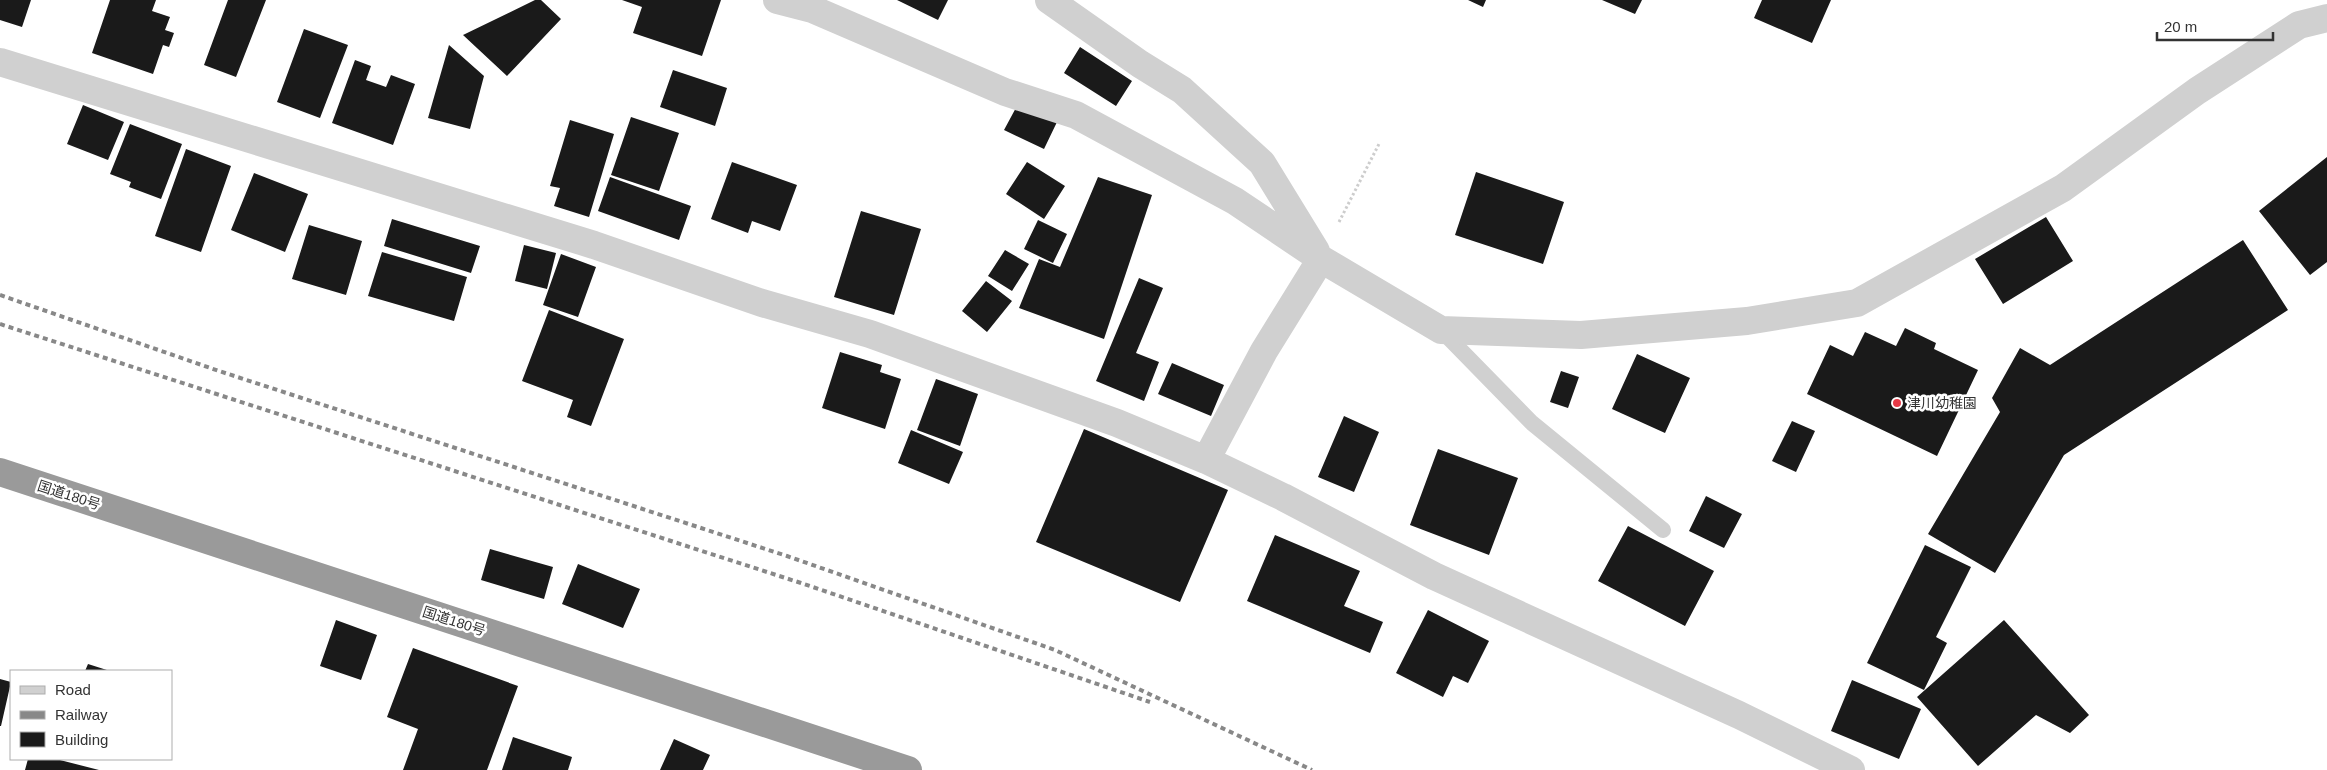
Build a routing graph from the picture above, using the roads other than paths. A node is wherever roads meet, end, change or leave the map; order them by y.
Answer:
1 (777, 0) edge
2 (1049, 0) edge
3 (2327, 18) edge
4 (0, 62) edge
5 (1321, 259) junction
6 (1441, 330) junction
7 (1206, 460) junction
8 (0, 472) edge
9 (1663, 530) dead end
10 (908, 770) edge
11 (1851, 770) edge

1 - 5 street
2 - 5 street
3 - 6 street
4 - 7 street
5 - 6 street
5 - 7 street
6 - 9 lane
7 - 11 street
8 - 10 highway, 国道180号

